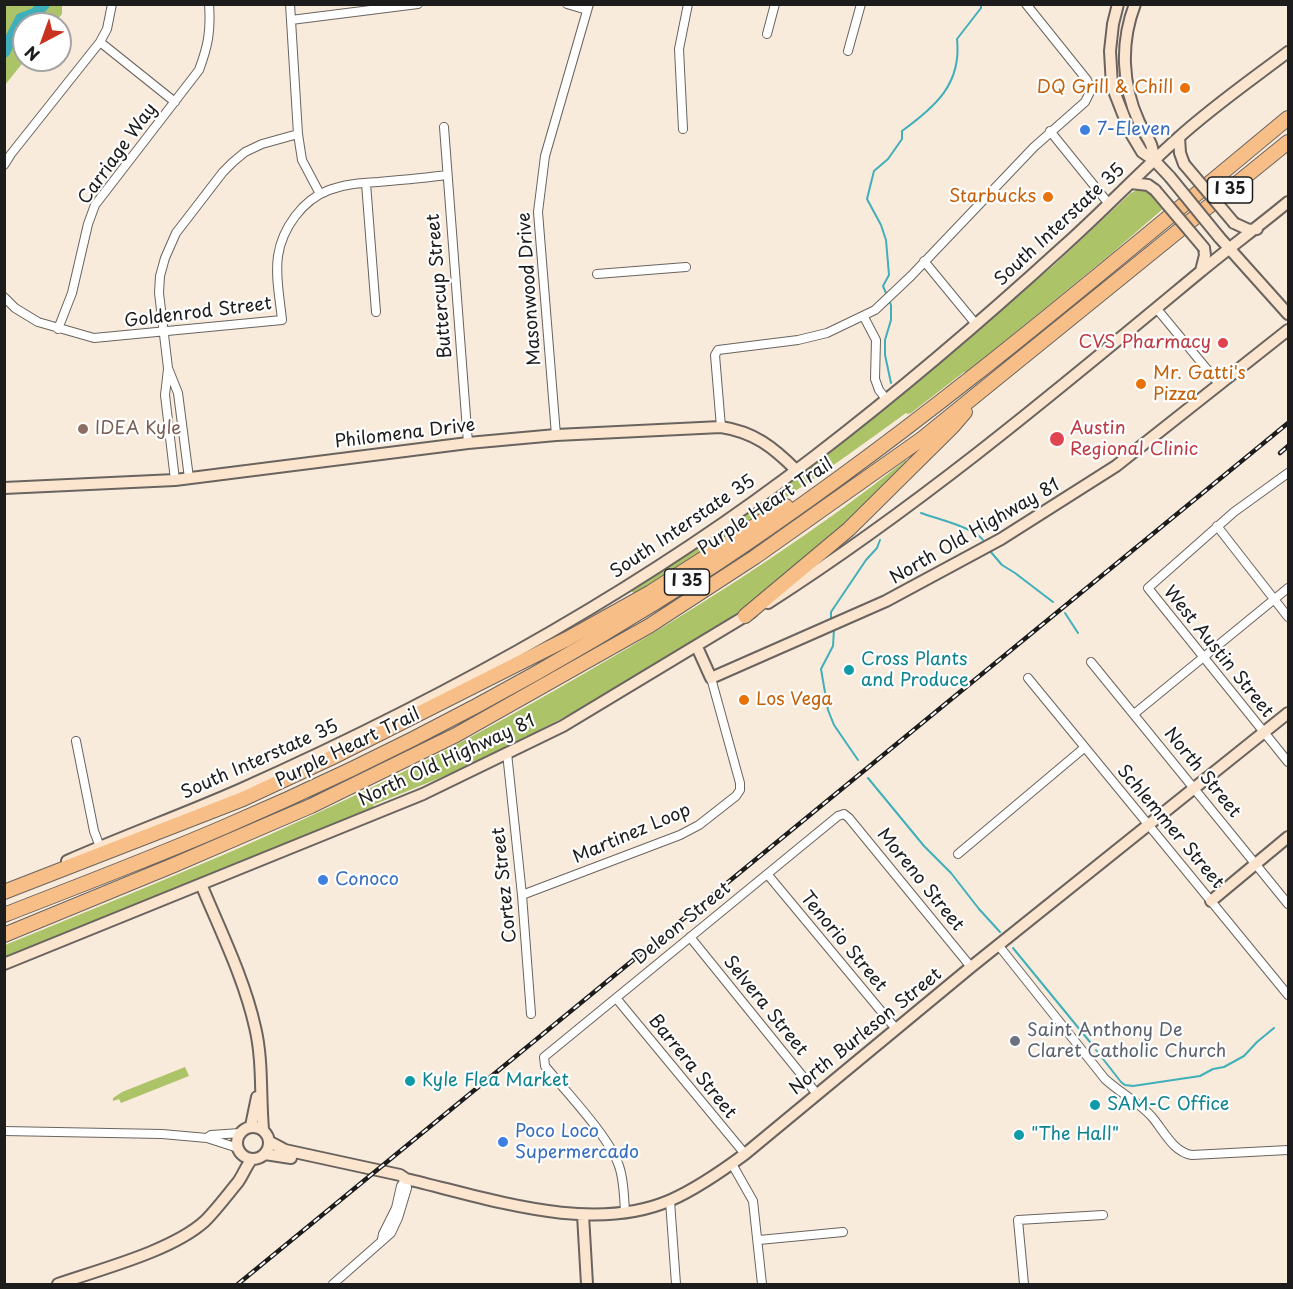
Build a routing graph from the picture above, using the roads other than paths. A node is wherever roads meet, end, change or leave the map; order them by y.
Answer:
1 (112, 4) edge
2 (209, 4) edge
3 (290, 4) edge
4 (418, 4) edge
5 (567, 4) edge
6 (688, 4) edge
7 (775, 4) edge
8 (861, 4) edge
9 (1026, 4) edge
10 (1118, 4) edge
11 (1135, 4) edge
12 (389, 7) edge
13 (588, 7) edge
14 (291, 20) junction
15 (767, 34) dead end
16 (100, 42) junction
17 (848, 51) dead end
18 (1288, 52) edge
19 (1112, 87) junction
20 (1091, 90) junction
21 (175, 102) junction
22 (1288, 118) edge
23 (444, 127) dead end
24 (683, 129) dead end
25 (1050, 131) junction
26 (298, 134) junction
27 (1179, 137) junction
28 (1288, 142) edge
29 (1154, 160) junction
30 (4, 165) edge
31 (447, 176) junction
32 (366, 183) junction
33 (1131, 183) junction
34 (320, 194) junction
35 (1288, 202) edge
36 (1109, 204) junction
37 (1257, 229) junction
38 (1229, 250) junction
39 (924, 261) junction
40 (686, 267) dead end
41 (1201, 271) junction
42 (597, 274) dead end
43 (4, 297) edge
44 (1157, 309) junction
45 (376, 312) dead end
46 (1288, 314) edge
47 (864, 317) junction
48 (975, 323) junction
49 (58, 328) junction
50 (1288, 330) edge
51 (164, 333) junction
52 (168, 368) junction
53 (1220, 385) junction
54 (984, 389) junction
55 (886, 399) junction
56 (182, 421) junction
57 (168, 422) junction
58 (721, 427) junction
59 (556, 435) junction
60 (468, 442) junction
61 (796, 470) junction
62 (1288, 473) edge
63 (189, 478) junction
64 (175, 480) junction
65 (4, 488) edge
66 (817, 495) junction
67 (1217, 526) junction
68 (1288, 588) edge
69 (1274, 599) junction
70 (745, 616) junction
71 (1288, 617) edge
72 (697, 647) junction
73 (1203, 658) junction
74 (1091, 662) dead end
75 (711, 678) junction
76 (1028, 678) dead end
77 (1288, 713) edge
78 (1134, 714) junction
79 (1264, 733) junction
80 (76, 741) dead end
81 (1084, 748) junction
82 (507, 753) junction
83 (1288, 762) edge
84 (1194, 787) junction
85 (844, 814) joint
86 (1149, 824) junction
87 (1288, 837) edge
88 (100, 847) junction
89 (958, 854) dead end
90 (1256, 864) junction
91 (768, 875) junction
92 (201, 884) junction
93 (4, 890) edge
94 (522, 895) junction
95 (1211, 901) junction
96 (1288, 904) edge
97 (4, 915) edge
98 (4, 935) edge
99 (690, 937) junction
100 (999, 946) junction
101 (4, 964) edge
102 (971, 967) junction
103 (1288, 995) edge
104 (616, 998) junction
105 (531, 1014) dead end
106 (896, 1029) junction
107 (260, 1091) junction
108 (817, 1094) junction
109 (251, 1126) junction
110 (262, 1129) junction
111 (4, 1131) edge
112 (240, 1133) junction
113 (207, 1138) junction
114 (270, 1142) junction
115 (238, 1149) junction
116 (1288, 1150) edge
117 (265, 1154) junction
118 (745, 1154) junction
119 (252, 1159) junction
120 (732, 1164) junction
121 (406, 1179) junction
122 (233, 1185) junction
123 (670, 1201) junction
124 (625, 1212) junction
125 (583, 1215) junction
126 (1103, 1215) dead end
127 (843, 1232) dead end
128 (759, 1240) junction
129 (338, 1283) edge
130 (58, 1284) edge
131 (587, 1284) edge
132 (676, 1284) edge
133 (762, 1284) edge
134 (1024, 1284) edge

1 - 16 street
2 - 21 street, Carriage Way
3 - 14 street
4 - 12 street
5 - 13 street
6 - 24 street
7 - 15 street
8 - 17 street
9 - 20 street
10 - 19 main road
11 - 29 main road
12 - 14 street
13 - 59 street, Masonwood Drive
14 - 26 street
16 - 21 street
16 - 30 street
18 - 27 main road, South Interstate 35
19 - 20 street
19 - 29 main road
20 - 25 street
21 - 49 street, Carriage Way
22 - 66 highway, Purple Heart Trail / I 35
23 - 31 street, Buttercup Street
25 - 36 street
25 - 39 street
26 - 34 street
26 - 51 street
27 - 29 main road, South Interstate 35
27 - 37 main road, bridge
28 - 54 highway, Purple Heart Trail / I 35
29 - 33 main road, South Interstate 35
29 - 38 main road, bridge
31 - 32 street, Goldenrod Street
31 - 60 street, Buttercup Street
32 - 34 street, Goldenrod Street
32 - 45 street
33 - 36 main road, South Interstate 35
33 - 41 main road, bridge
34 - 51 street, Goldenrod Street
35 - 37 main road
36 - 48 main road, South Interstate 35
37 - 38 main road
38 - 41 main road
38 - 46 main road
39 - 47 street
39 - 48 street
40 - 42 street
41 - 44 main road
43 - 49 street, Goldenrod Street
44 - 53 street
44 - 70 main road
47 - 55 street
47 - 58 street
48 - 55 main road, South Interstate 35
49 - 51 street, Goldenrod Street
50 - 53 main road, North Old Highway 81
51 - 52 street
52 - 56 street
52 - 57 street
53 - 75 main road, North Old Highway 81
54 - 70 highway
54 - 98 highway, Purple Heart Trail / I 35
55 - 61 main road, South Interstate 35
56 - 57 street
56 - 63 street
57 - 64 street
58 - 59 main road, Philomena Drive
58 - 61 main road, Philomena Drive
59 - 60 main road, Philomena Drive
60 - 63 main road, Philomena Drive
61 - 88 main road, South Interstate 35
62 - 67 street
63 - 64 main road, Philomena Drive
64 - 65 main road, Philomena Drive
66 - 93 highway
66 - 97 highway, Purple Heart Trail / I 35
67 - 69 street
67 - 73 street, West Austin Street
68 - 69 street
69 - 71 street
69 - 73 street
70 - 72 main road
72 - 75 main road, Martinez Loop
72 - 82 main road, North Old Highway 81
73 - 78 street
73 - 79 street, West Austin Street
74 - 78 street, North Street
75 - 94 street, Martinez Loop
76 - 81 street, Schlemmer Street
77 - 79 main road, North Burleson Street
78 - 84 street, North Street
79 - 83 street, West Austin Street
79 - 84 main road, North Burleson Street
80 - 88 street
81 - 86 street, Schlemmer Street
81 - 89 street
82 - 92 main road, North Old Highway 81
82 - 94 street, Cortez Street
84 - 86 main road, North Burleson Street
84 - 90 street, North Street
85 - 91 street, Deleon Street
85 - 102 street, Moreno Street
86 - 95 street, Schlemmer Street
86 - 100 main road, North Burleson Street
87 - 90 main road
88 - 93 main road, South Interstate 35
90 - 95 main road
90 - 96 street, North Street
91 - 99 street, Deleon Street
91 - 106 street, Tenorio Street
92 - 101 main road
92 - 107 main road
94 - 105 street, Cortez Street
95 - 103 street, Schlemmer Street
99 - 104 street, Deleon Street
99 - 108 street, Selvera Street
100 - 102 main road, North Burleson Street
100 - 116 street
102 - 106 main road, North Burleson Street
104 - 118 street, Barrera Street
104 - 124 street, Deleon Street
106 - 108 main road, North Burleson Street
107 - 109 main road
107 - 110 main road
108 - 118 main road, North Burleson Street
109 - 110 main road
109 - 112 main road
110 - 114 main road
111 - 113 street
112 - 113 street
112 - 115 main road
113 - 115 street
114 - 117 main road
114 - 121 main road, North Burleson Street
115 - 119 main road
115 - 122 main road
117 - 119 main road
117 - 121 main road, North Burleson Street
118 - 120 main road, North Burleson Street
119 - 122 main road
120 - 123 main road, North Burleson Street
120 - 128 street
121 - 125 main road, North Burleson Street
121 - 129 street
122 - 130 main road
123 - 124 main road, North Burleson Street
123 - 132 street
124 - 125 main road, North Burleson Street
125 - 131 main road
126 - 134 street
127 - 128 street
128 - 133 street

